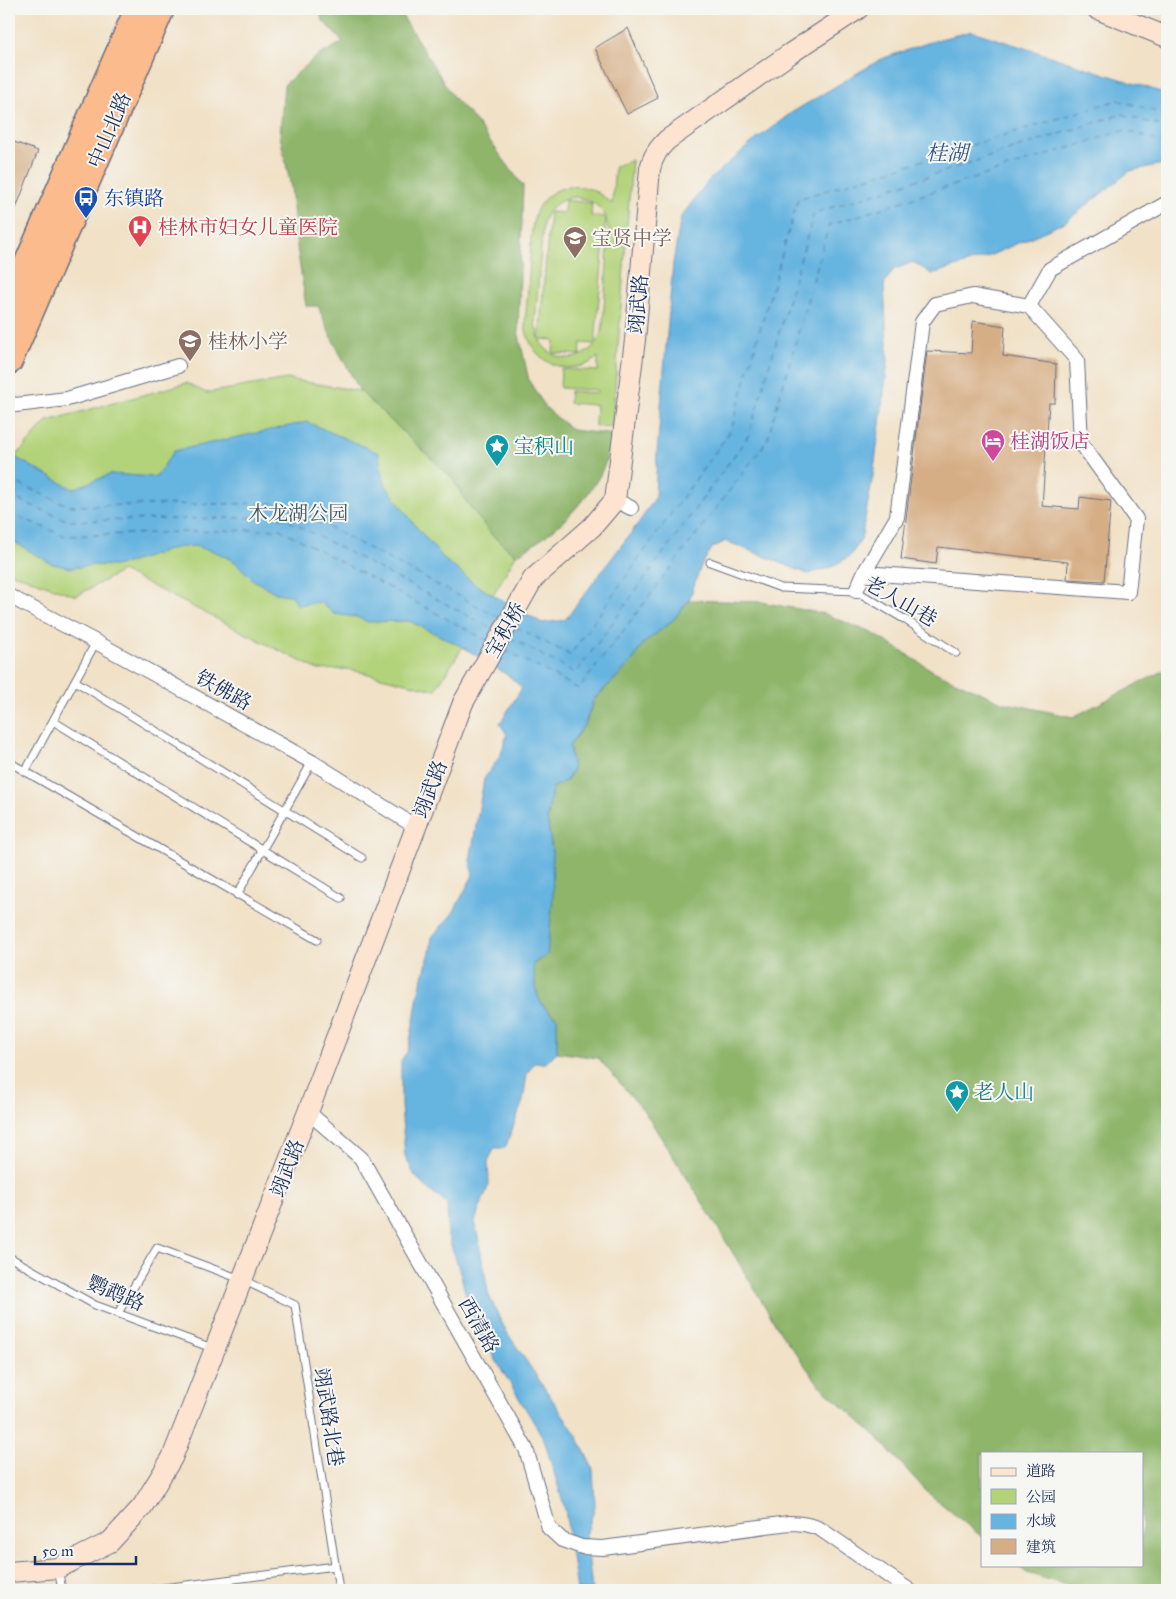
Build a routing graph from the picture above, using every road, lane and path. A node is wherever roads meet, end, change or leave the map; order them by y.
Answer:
1 (138, 9) edge
2 (161, 9) edge
3 (858, 9) edge
4 (1097, 9) edge
5 (1167, 37) edge
6 (1167, 203) edge
7 (9, 306) edge
8 (1029, 306) junction
9 (9, 362) edge
10 (178, 366) dead end
11 (9, 403) edge
12 (710, 562) dead end
13 (864, 573) junction
14 (533, 580) joint
15 (856, 591) junction
16 (9, 596) edge
17 (96, 642) junction
18 (956, 654) dead end
19 (476, 680) joint
20 (75, 681) junction
21 (53, 721) junction
22 (9, 762) edge
23 (312, 762) junction
24 (26, 772) junction
25 (284, 810) junction
26 (416, 827) junction
27 (262, 850) junction
28 (362, 858) dead end
29 (237, 895) junction
30 (341, 898) dead end
31 (317, 940) dead end
32 (308, 1112) junction
33 (9, 1257) edge
34 (243, 1280) junction
35 (118, 1314) junction
36 (215, 1349) junction
37 (335, 1566) junction
38 (58, 1568) junction
39 (9, 1572) edge
40 (62, 1590) edge
41 (148, 1590) edge
42 (339, 1590) edge
43 (909, 1590) edge

1 - 7 highway, 中山北路
2 - 9 highway, 中山北路
3 - 14 main road, 翊武路
4 - 5 main road
6 - 8 street
8 - 13 street
8 - 13 street
10 - 11 street
12 - 15 lane, 老人山巷
13 - 15 street
14 - 19 main road, 宝积桥
15 - 18 lane, 老人山巷
16 - 17 street, 铁佛路
17 - 20 lane
17 - 23 street, 铁佛路
19 - 26 main road, 翊武路
20 - 21 lane
20 - 25 lane
21 - 24 lane
21 - 27 lane
22 - 24 lane
23 - 25 lane
23 - 26 street, 铁佛路
24 - 29 lane
25 - 27 lane
25 - 28 lane
26 - 32 main road, 翊武路
27 - 29 lane
27 - 30 lane
29 - 31 lane
32 - 34 main road, 翊武路
32 - 43 street, 西清路
33 - 35 lane, 鹦鹉路
34 - 35 lane
34 - 36 main road, 翊武路
34 - 37 lane, 翊武路北巷
35 - 36 lane, 鹦鹉路
36 - 38 main road, 翊武路
37 - 41 lane
37 - 42 lane, 翊武路北巷
38 - 39 main road, 翊武路
38 - 40 lane

